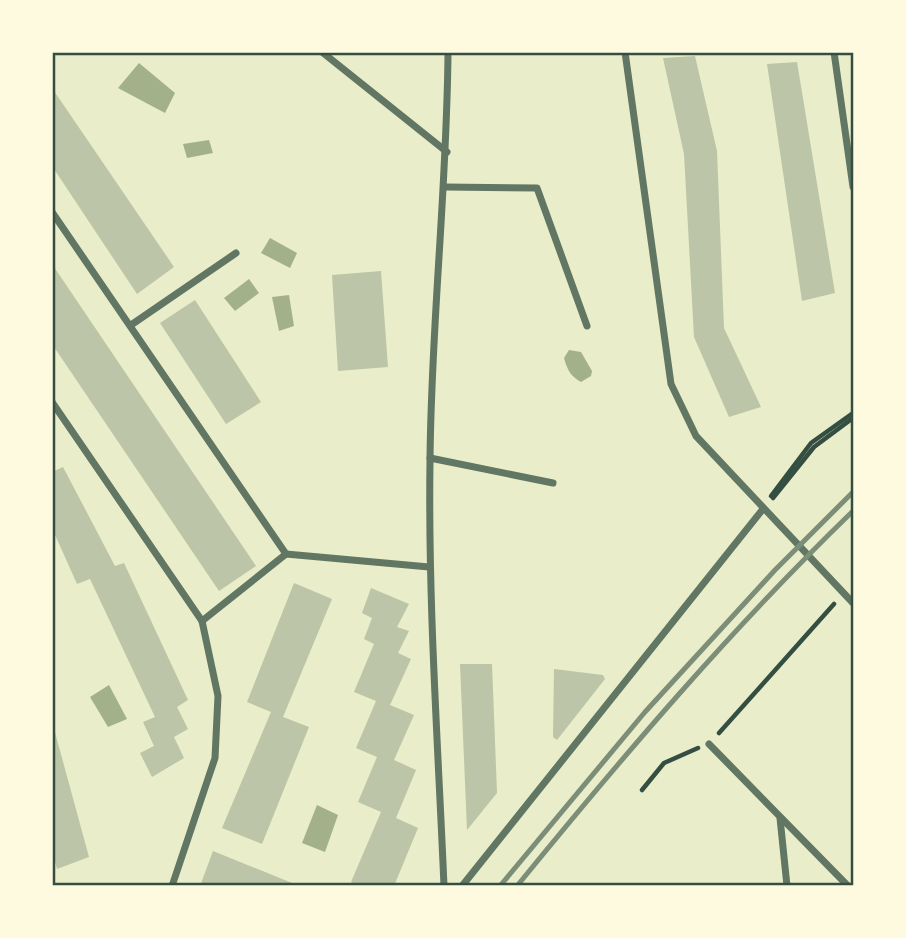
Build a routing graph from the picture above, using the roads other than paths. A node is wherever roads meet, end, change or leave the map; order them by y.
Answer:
1 (323, 52) edge
2 (448, 52) edge
3 (625, 52) edge
4 (834, 52) edge
5 (447, 152) junction
6 (445, 187) junction
7 (853, 187) edge
8 (52, 212) edge
9 (236, 253) dead end
10 (131, 325) junction
11 (587, 326) dead end
12 (52, 402) edge
13 (430, 458) junction
14 (553, 483) dead end
15 (764, 510) junction
16 (286, 554) junction
17 (429, 567) junction
18 (853, 603) edge
19 (202, 621) junction
20 (709, 744) road end
21 (780, 818) junction
22 (172, 886) edge
23 (444, 886) edge
24 (462, 886) edge
25 (787, 886) edge
26 (848, 886) edge

1 - 5 street
2 - 5 street
3 - 15 street
4 - 7 street
5 - 6 street
6 - 11 street
6 - 13 street
8 - 10 street
9 - 10 street
10 - 16 street
12 - 19 street
13 - 14 street
13 - 17 street
15 - 18 street
15 - 24 street
16 - 17 street
16 - 19 street
17 - 23 street
19 - 22 street
20 - 21 street
21 - 25 street
21 - 26 street

